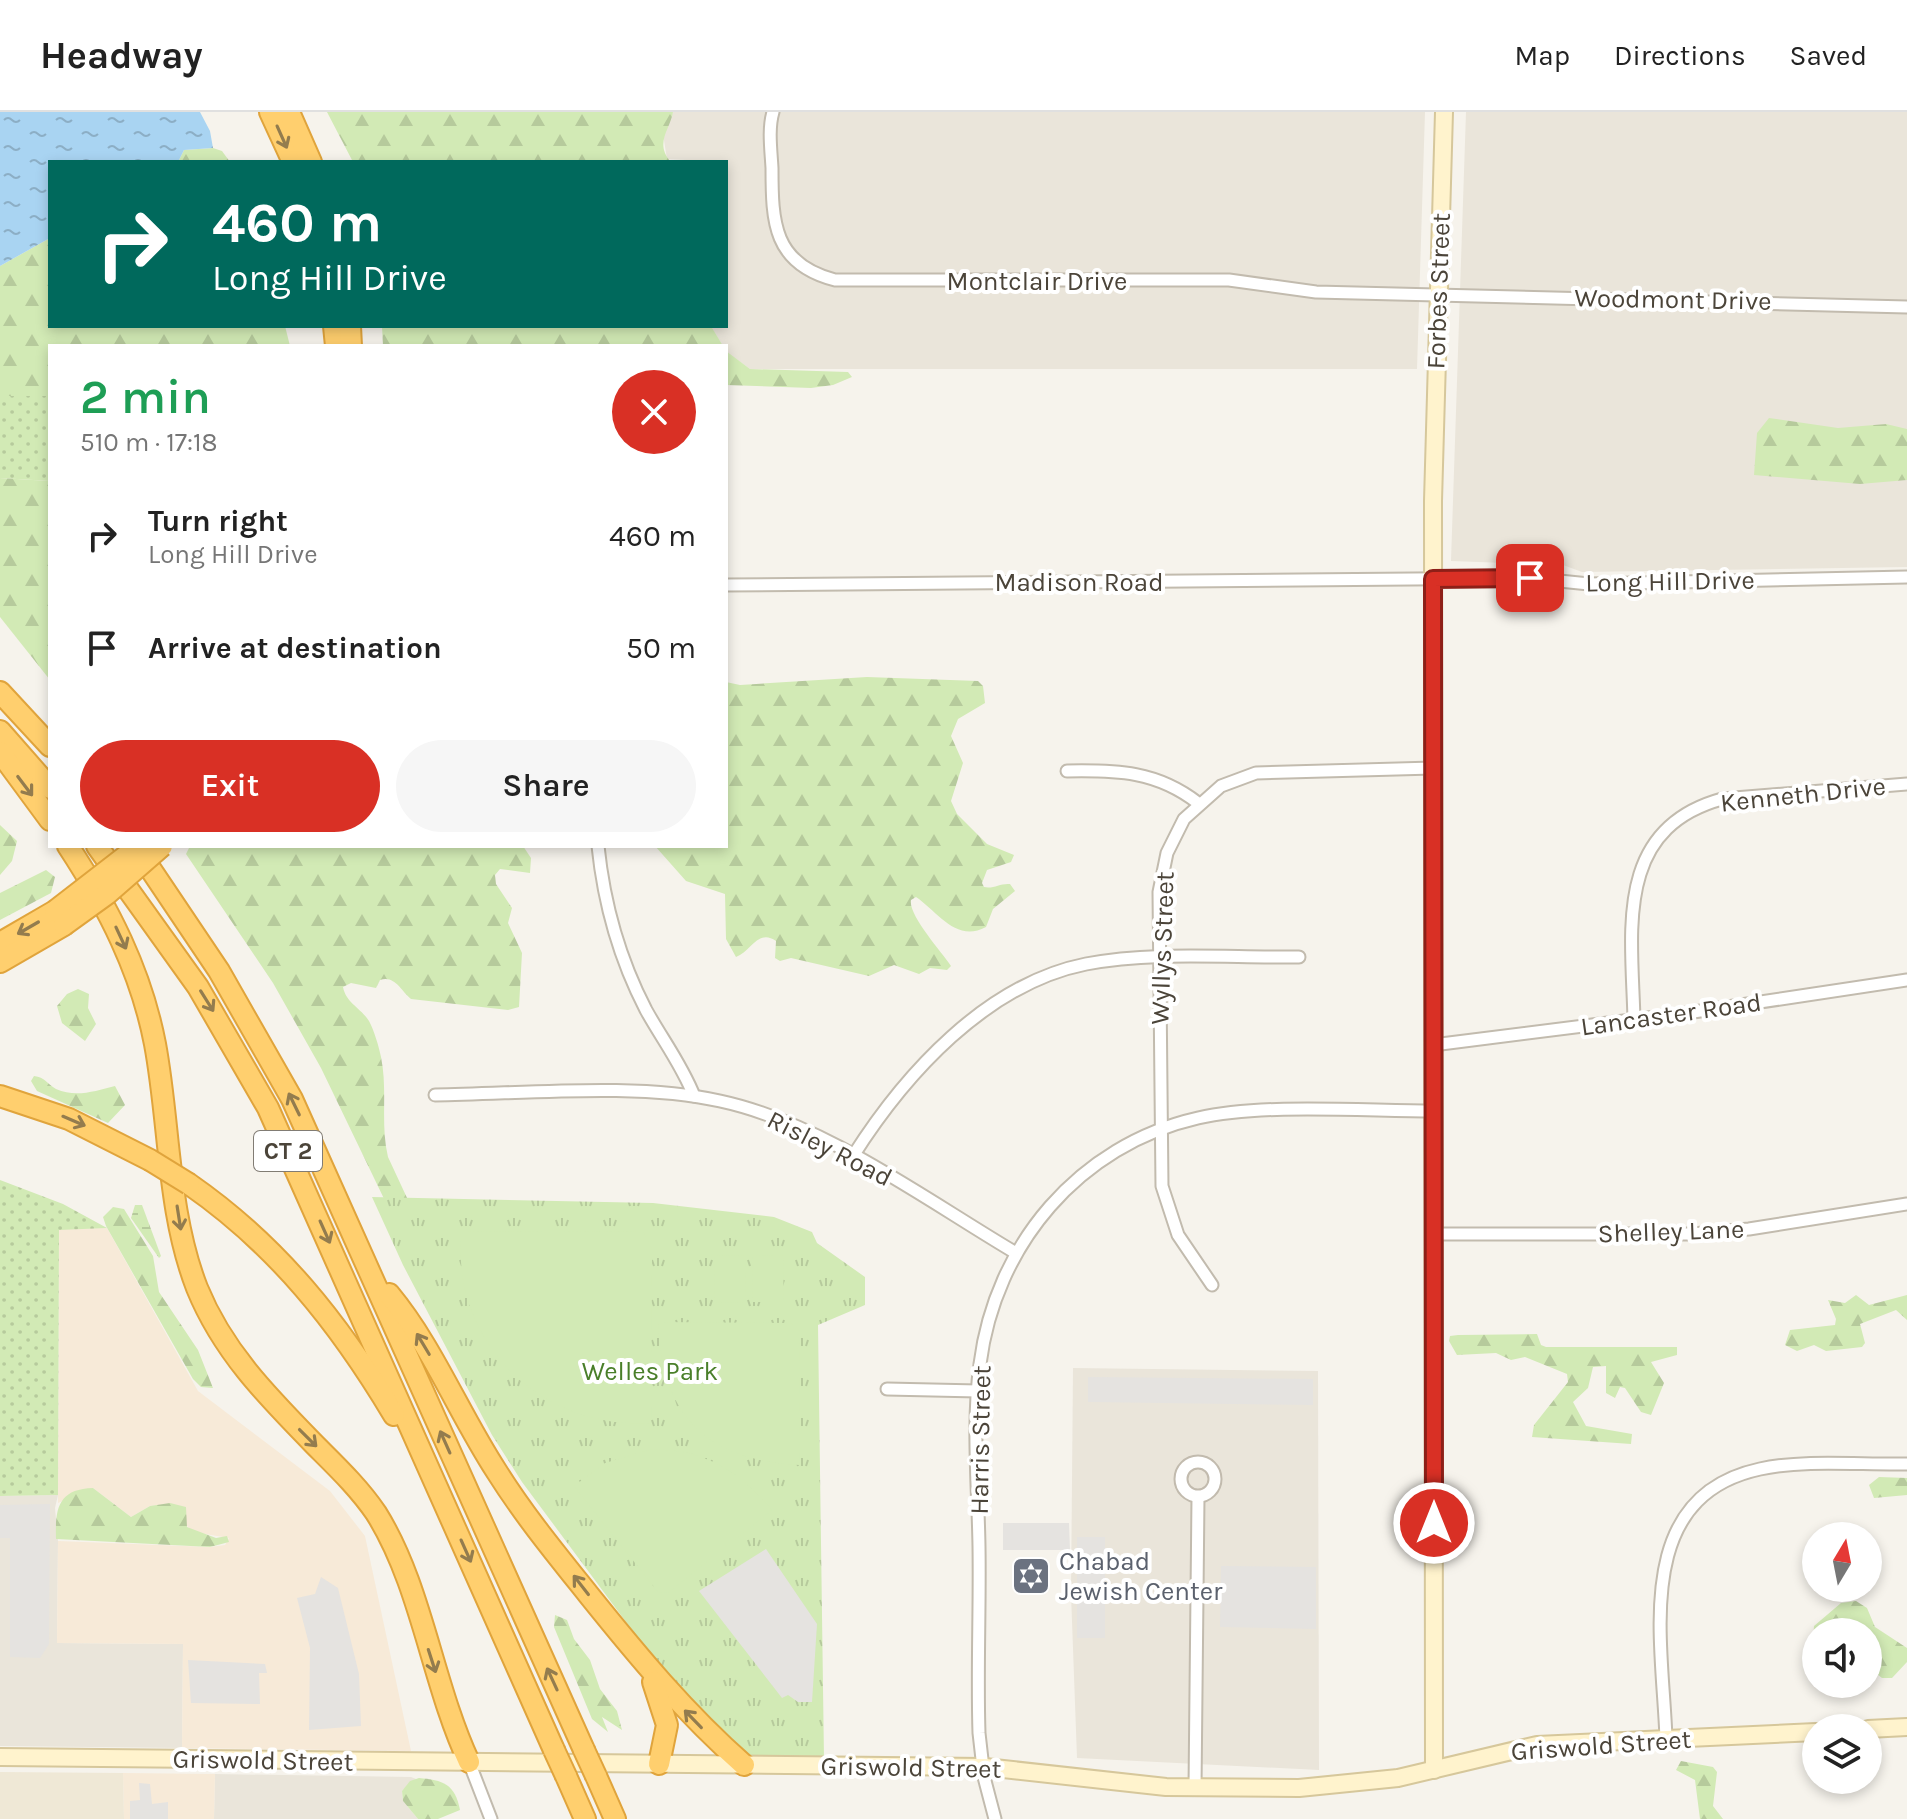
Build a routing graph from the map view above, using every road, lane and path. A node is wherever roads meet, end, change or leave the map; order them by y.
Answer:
1 (270, 112) edge
2 (289, 112) edge
3 (773, 112) edge
4 (1444, 112) edge
5 (292, 160) edge
6 (310, 160) edge
7 (1438, 293) junction
8 (1907, 307) edge
9 (1907, 577) edge
10 (1433, 579) junction
11 (728, 585) edge
12 (0, 692) edge
13 (0, 731) edge
14 (48, 744) edge
15 (0, 752) edge
16 (1433, 768) junction
17 (1067, 771) dead end
18 (1907, 784) edge
19 (48, 786) edge
20 (1198, 803) junction
21 (48, 817) edge
22 (69, 848) edge
23 (98, 848) edge
24 (135, 848) edge
25 (138, 848) edge
26 (160, 848) edge
27 (598, 848) edge
28 (60, 918) junction
29 (0, 943) edge
30 (1299, 957) dead end
31 (1159, 959) junction
32 (0, 962) edge
33 (1907, 980) edge
34 (1634, 1020) junction
35 (1433, 1045) junction
36 (435, 1095) dead end
37 (0, 1096) edge
38 (694, 1096) junction
39 (1434, 1111) junction
40 (1160, 1129) junction
41 (853, 1156) junction
42 (1907, 1204) edge
43 (1434, 1234) junction
44 (1016, 1253) junction
45 (372, 1277) junction
46 (1212, 1285) dead end
47 (887, 1389) dead end
48 (978, 1391) junction
49 (1907, 1464) edge
50 (435, 1480) junction
51 (1198, 1497) dead end
52 (647, 1668) junction
53 (1907, 1727) edge
54 (1882, 1728) edge
55 (1802, 1733) edge
56 (1666, 1739) junction
57 (0, 1757) edge
58 (469, 1762) junction
59 (659, 1764) junction
60 (744, 1765) junction
61 (983, 1767) junction
62 (1434, 1770) junction
63 (1195, 1788) junction
64 (491, 1819) edge
65 (585, 1819) edge
66 (615, 1819) edge
67 (995, 1819) edge

1 -> 5 highway
2 - 6 highway
3 - 7 street, Montclair Drive
4 - 7 main road, Forbes Street
7 - 8 street, Woodmont Drive
7 - 10 main road, Forbes Street
9 - 10 street, Long Hill Drive
10 - 11 street, Madison Road
10 - 16 main road, Forbes Street
12 - 14 highway
13 - 19 highway
15 -> 21 highway
16 - 20 street, Wyllys Street
16 - 35 main road, Forbes Street
17 - 20 street
18 - 34 street, Kenneth Drive
20 - 31 street, Wyllys Street
22 -> 58 highway
23 -> 50 highway, CT 2
24 - 28 highway, bridge
45 -> 25 highway, CT 2
26 - 28 highway, bridge
27 - 38 street
28 -> 29 highway
28 - 32 highway
30 - 31 street
31 - 40 street, Wyllys Street
31 - 41 street
33 - 34 street, Lancaster Road
34 - 35 street, Lancaster Road
35 - 39 main road, Forbes Street
36 - 38 street, Risley Road
37 -> 50 highway, bridge
38 - 41 street, Risley Road
39 - 40 street, Harris Street
39 - 43 main road, Forbes Street
40 - 44 street, Harris Street
40 - 46 street, Wyllys Street
41 - 44 street, Risley Road
42 - 43 street, Shelley Lane
43 - 62 main road, Forbes Street
44 - 48 street, Harris Street
52 -> 45 highway
66 -> 45 highway, CT 2, bridge
47 - 48 street
48 - 61 street, Harris Street
49 - 56 street
50 -> 65 highway, CT 2, bridge
51 - 63 street
52 - 59 highway
60 -> 52 highway
53 - 54 main road
55 - 56 main road, Griswold Street
56 - 62 main road, Griswold Street
57 - 58 main road, Griswold Street
58 - 59 main road, Griswold Street
58 - 64 street
59 - 60 main road, Griswold Street
60 - 61 main road, Griswold Street
61 - 63 main road, Griswold Street
61 - 67 street, Harris Street
62 - 63 main road, Griswold Street

